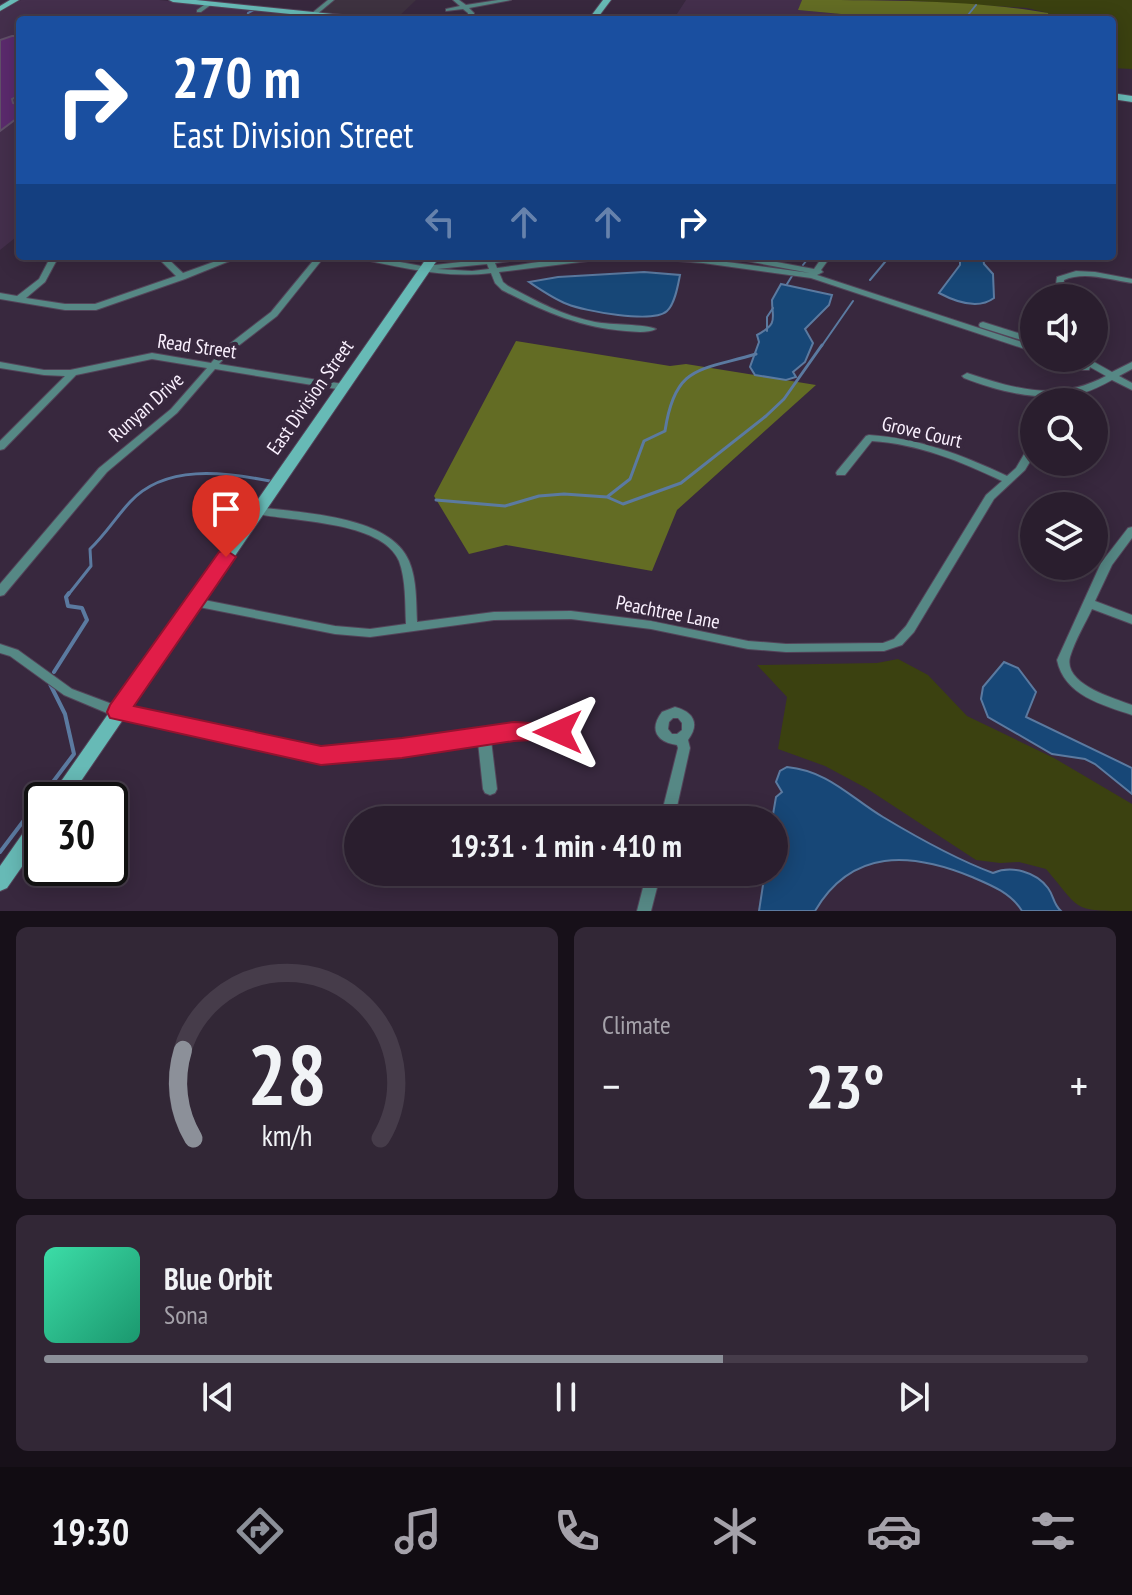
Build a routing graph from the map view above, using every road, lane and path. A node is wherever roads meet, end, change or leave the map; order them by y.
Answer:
1 (15, 0) edge
2 (173, 0) edge
3 (331, 0) edge
4 (456, 0) edge
5 (508, 0) edge
6 (209, 4) junction
7 (463, 7) junction
8 (0, 9) edge
9 (448, 10) dead end
10 (199, 11) dead end
11 (314, 14) junction
12 (333, 16) edge
13 (471, 16) edge
14 (53, 260) edge
15 (164, 260) edge
16 (227, 260) edge
17 (318, 260) edge
18 (405, 260) edge
19 (518, 260) edge
20 (570, 260) edge
21 (693, 260) edge
22 (749, 260) edge
23 (824, 260) edge
24 (430, 262) edge
25 (493, 267) junction
26 (454, 270) junction
27 (814, 274) junction
28 (182, 277) junction
29 (1132, 281) edge
30 (1059, 284) edge
31 (0, 296) edge
32 (19, 299) junction
33 (652, 329) dead end
34 (1020, 339) edge
35 (0, 365) edge
36 (215, 365) junction
37 (1132, 365) edge
38 (74, 372) junction
39 (1100, 372) edge
40 (1104, 372) edge
41 (967, 376) dead end
42 (1111, 376) junction
43 (343, 387) junction
44 (1132, 387) edge
45 (0, 447) edge
46 (1020, 467) edge
47 (841, 473) dead end
48 (1008, 480) junction
49 (257, 511) junction
50 (1132, 531) edge
51 (0, 592) edge
52 (194, 602) junction
53 (1089, 603) junction
54 (1132, 620) edge
55 (412, 627) junction
56 (0, 648) edge
57 (1132, 710) edge
58 (118, 712) junction
59 (575, 733) dead end
60 (484, 736) junction
61 (681, 738) dead end
62 (69, 782) edge
63 (490, 789) dead end
64 (670, 806) edge
65 (24, 848) edge
66 (0, 882) edge
67 (650, 886) edge
68 (644, 911) edge

1 - 8 street
2 - 6 street
3 - 11 street
4 - 7 street
5 - 7 street
6 - 10 street
6 - 11 street
7 - 9 street
7 - 13 street
11 - 12 street
14 - 32 street
15 - 28 street
16 - 28 street
17 - 36 street, Runyan Drive
18 - 24 street
19 - 25 street
20 - 25 street
21 - 27 street
22 - 27 street
23 - 27 street
24 - 26 street
24 - 43 street, East Division Street
25 - 26 street
25 - 26 street
25 - 33 street
27 - 34 street
28 - 32 street
29 - 30 street
31 - 32 street
35 - 38 street, Read Street
36 - 38 street, Read Street
36 - 43 street, Read Street
36 - 51 street, Runyan Drive
37 - 42 street
38 - 45 street
39 - 42 street
40 - 42 street
41 - 42 street
42 - 44 street
43 - 49 street, East Division Street
46 - 48 street, Peachtree Lane
47 - 48 street, Grove Court
48 - 55 street, Peachtree Lane
49 - 52 street, East Division Street
49 - 55 street
50 - 53 street
52 - 55 street, Peachtree Lane
52 - 58 street, East Division Street
53 - 54 street
53 - 57 street
56 - 58 street
58 - 60 street
58 - 62 street, East Division Street
59 - 60 street
60 - 63 street
61 - 64 street
65 - 66 street
67 - 68 street

